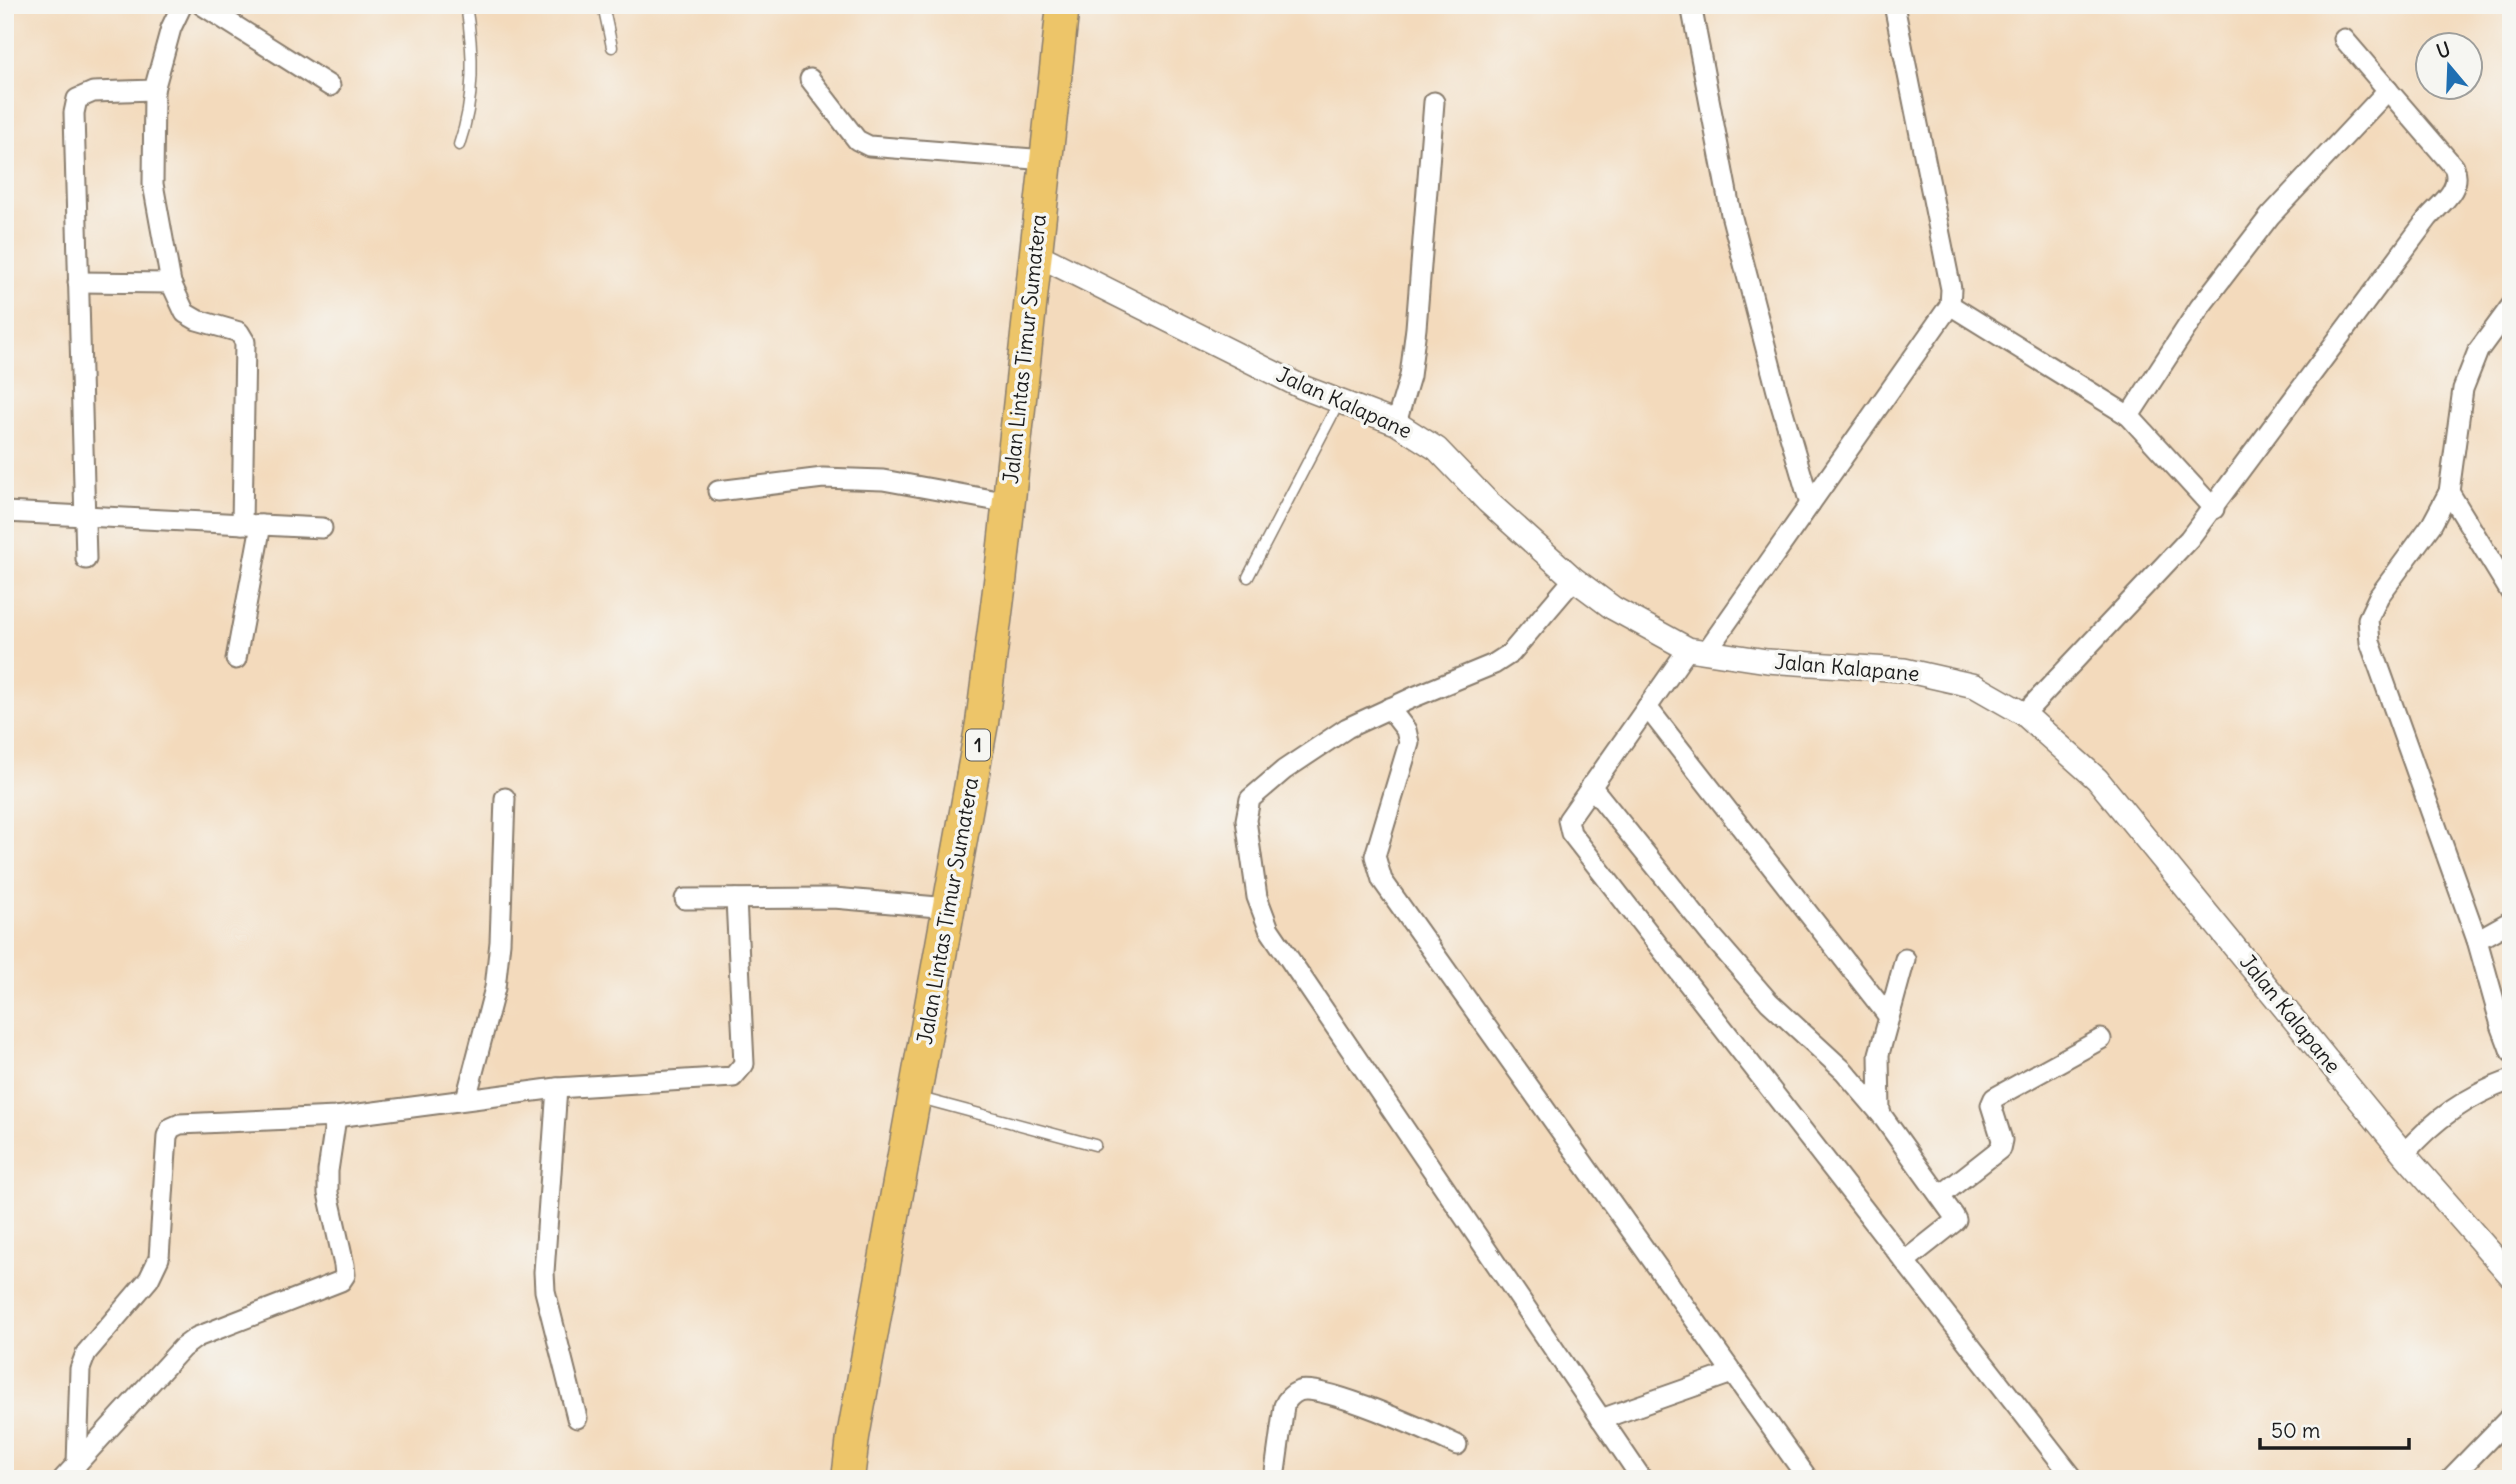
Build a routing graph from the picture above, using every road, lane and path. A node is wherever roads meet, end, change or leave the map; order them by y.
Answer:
1 (182, 5) edge
2 (202, 5) edge
3 (466, 5) edge
4 (603, 5) edge
5 (1063, 5) edge
6 (1691, 5) edge
7 (1894, 5) edge
8 (2344, 39) dead end
9 (612, 47) dead end
10 (810, 79) dead end
11 (330, 86) dead end
12 (154, 90) junction
13 (2388, 90) junction
14 (1434, 102) dead end
15 (459, 145) dead end
16 (1046, 160) junction
17 (1035, 254) junction
18 (78, 282) junction
19 (170, 283) junction
20 (1950, 305) junction
21 (2511, 306) edge
22 (1339, 401) junction
23 (2129, 416) junction
24 (1396, 423) junction
25 (718, 491) dead end
26 (2449, 492) junction
27 (1009, 503) junction
28 (1810, 504) junction
29 (2214, 509) junction
30 (5, 512) edge
31 (85, 517) junction
32 (252, 524) junction
33 (322, 527) dead end
34 (86, 558) dead end
35 (1248, 577) dead end
36 (1574, 579) junction
37 (2511, 593) edge
38 (1697, 651) junction
39 (236, 659) dead end
40 (1647, 707) junction
41 (1390, 708) junction
42 (2024, 714) junction
43 (1591, 786) junction
44 (505, 798) dead end
45 (685, 898) dead end
46 (736, 899) junction
47 (949, 908) junction
48 (2511, 921) edge
49 (2477, 940) junction
50 (1905, 959) dead end
51 (1889, 1017) junction
52 (2101, 1039) dead end
53 (2511, 1052) edge
54 (2511, 1080) edge
55 (557, 1088) junction
56 (915, 1096) junction
57 (466, 1099) junction
58 (1880, 1113) junction
59 (335, 1117) junction
60 (1095, 1145) dead end
61 (2404, 1154) junction
62 (1940, 1196) junction
63 (1905, 1261) junction
64 (2511, 1276) edge
65 (1732, 1373) junction
66 (2511, 1416) edge
67 (577, 1418) dead end
68 (1601, 1419) junction
69 (1457, 1446) dead end
70 (70, 1471) edge
71 (848, 1479) edge
72 (1274, 1479) edge
73 (1642, 1479) edge
74 (1808, 1479) edge
75 (2074, 1479) edge
76 (2450, 1479) edge

1 - 12 street
2 - 11 street
3 - 15 lane
4 - 9 lane
5 - 16 highway, Jalan Lintas Timur Sumatera / 1
6 - 28 street
7 - 20 street
8 - 13 street
10 - 16 street
12 - 18 street
12 - 19 street
13 - 23 street
13 - 29 street
14 - 24 street
16 - 17 highway, Jalan Lintas Timur Sumatera / 1
17 - 22 street, Jalan Kalapane
17 - 27 highway, Jalan Lintas Timur Sumatera / 1
18 - 19 street
18 - 31 street
19 - 32 street
20 - 23 street
20 - 28 street
21 - 26 street
22 - 24 street, Jalan Kalapane
22 - 35 lane
23 - 29 street
24 - 36 street, Jalan Kalapane
25 - 27 street
26 - 37 street
26 - 49 street
27 - 47 highway, Jalan Lintas Timur Sumatera / 1
28 - 38 street
29 - 42 street
30 - 31 street
31 - 32 street
31 - 34 street
32 - 33 street
32 - 39 street
36 - 38 street, Jalan Kalapane
36 - 41 street
38 - 40 street
38 - 42 street, Jalan Kalapane
40 - 43 street
40 - 51 street
41 - 65 street
41 - 68 street
42 - 61 street, Jalan Kalapane
43 - 58 street
43 - 63 street
44 - 57 street
45 - 46 street
46 - 47 street
46 - 55 street
47 - 56 highway, Jalan Lintas Timur Sumatera / 1
48 - 49 street
49 - 53 street
50 - 51 street
51 - 58 street
52 - 62 street
54 - 61 street
55 - 57 street
55 - 67 street
56 - 60 lane
56 - 71 highway, Jalan Lintas Timur Sumatera / 1
57 - 59 street
58 - 62 street
59 - 70 street
59 - 70 street
61 - 64 street, Jalan Kalapane
62 - 63 street
63 - 75 street
65 - 68 street
65 - 74 street
66 - 76 street
68 - 73 street
69 - 72 street

